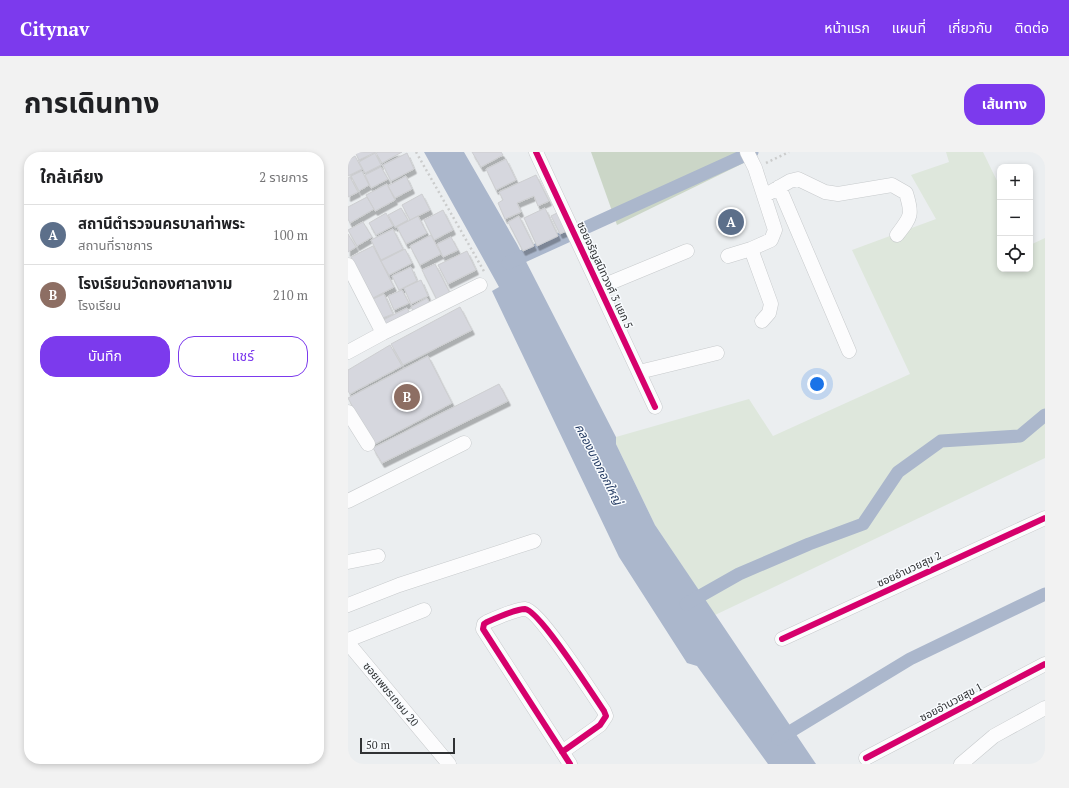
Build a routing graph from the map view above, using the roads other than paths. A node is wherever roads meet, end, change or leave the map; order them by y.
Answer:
1 (536, 152) edge
2 (752, 161) edge
3 (779, 188) junction
4 (764, 196) junction
5 (897, 235) dead end
6 (751, 249) junction
7 (687, 251) dead end
8 (728, 256) dead end
9 (348, 265) edge
10 (484, 282) road end
11 (600, 287) junction
12 (762, 321) dead end
13 (383, 333) junction
14 (850, 351) dead end
15 (348, 352) edge
16 (717, 353) dead end
17 (639, 372) junction
18 (655, 407) dead end
19 (348, 412) edge
20 (464, 443) dead end
21 (368, 444) dead end
22 (348, 501) edge
23 (1045, 518) edge
24 (534, 541) dead end
25 (378, 556) dead end
26 (348, 562) edge
27 (348, 605) edge
28 (424, 610) dead end
29 (782, 639) dead end
30 (348, 640) edge
31 (348, 643) edge
32 (1045, 664) edge
33 (1045, 708) edge
34 (562, 752) junction
35 (866, 758) dead end
36 (443, 762) edge
37 (570, 764) edge
38 (961, 764) edge

1 - 11 street, ซอยจรัญสนิทวงศ์ 3 แยก 5
2 - 4 street
3 - 4 street
3 - 5 street
3 - 14 street
4 - 6 street
6 - 8 street
6 - 12 street
7 - 11 street
9 - 13 street
10 - 13 street
11 - 17 street, ซอยจรัญสนิทวงศ์ 3 แยก 5
13 - 15 street
16 - 17 street
17 - 18 street, ซอยจรัญสนิทวงศ์ 3 แยก 5
19 - 21 street
20 - 22 street
23 - 29 street, ซอยอำนวยสุข 2
24 - 27 street
25 - 26 street
28 - 30 street
31 - 36 street, ซอยเพชรเกษม 20
32 - 35 street, ซอยอำนวยสุข 1
33 - 38 street
34 - 34 street
34 - 37 street

